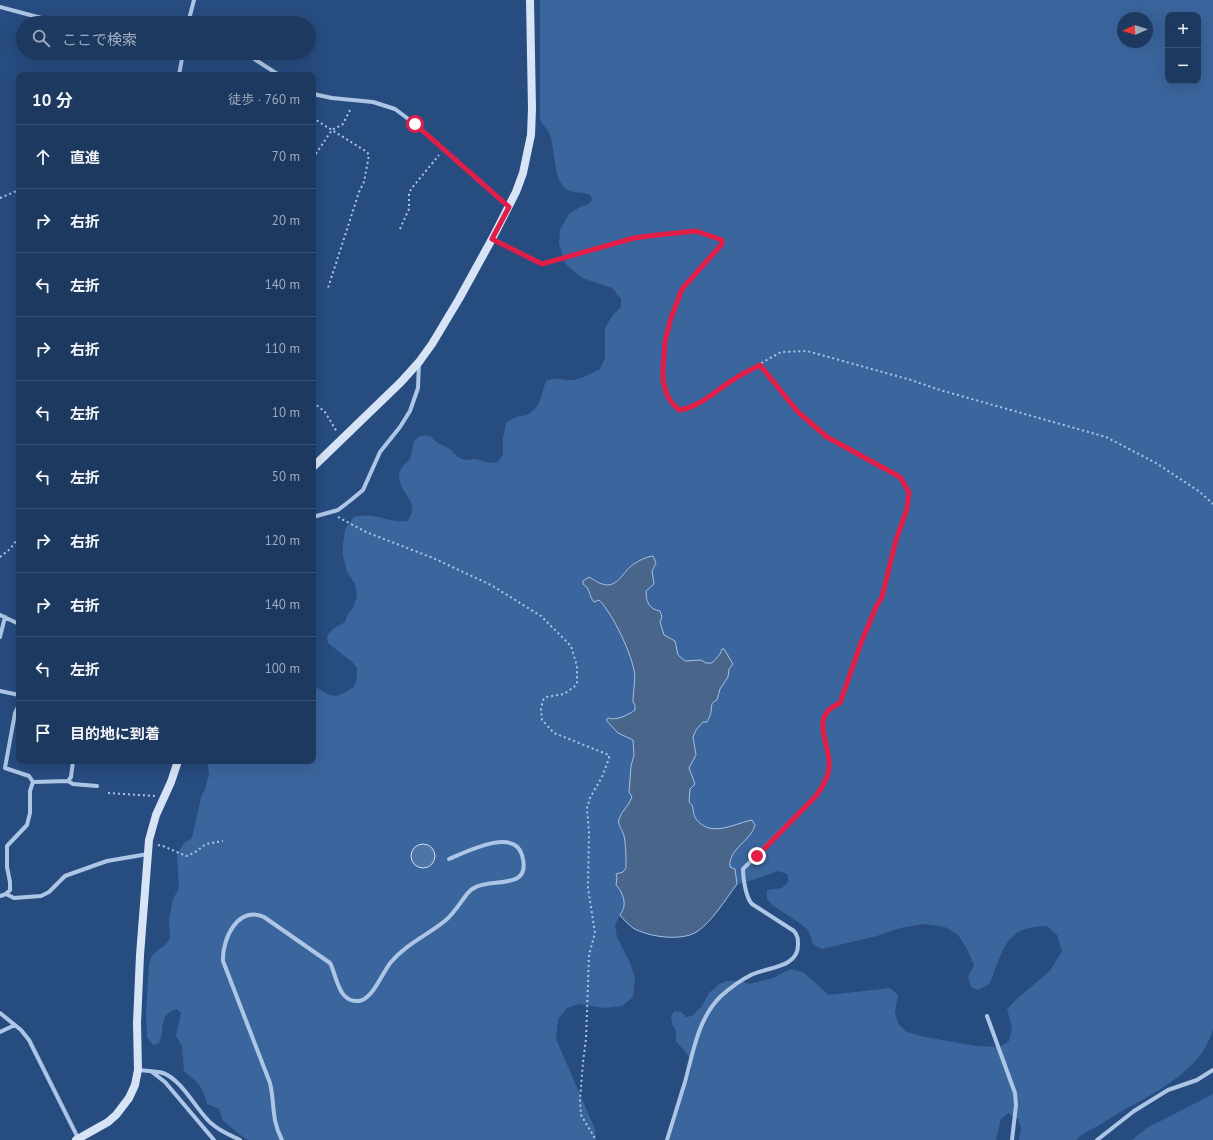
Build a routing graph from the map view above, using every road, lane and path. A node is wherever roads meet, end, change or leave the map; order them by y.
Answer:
1 (194, 0) edge
2 (530, 0) edge
3 (0, 7) edge
4 (34, 16) edge
5 (190, 16) edge
6 (181, 60) edge
7 (256, 60) edge
8 (179, 72) edge
9 (274, 72) edge
10 (316, 95) edge
11 (354, 99) junction
12 (316, 120) edge
13 (332, 130) junction
14 (444, 149) junction
15 (316, 154) edge
16 (16, 191) edge
17 (0, 198) edge
18 (509, 207) junction
19 (400, 229) dead end
20 (492, 239) junction
21 (328, 288) dead end
22 (419, 362) junction
23 (760, 365) junction
24 (316, 404) edge
25 (342, 440) junction
26 (316, 464) edge
27 (1213, 504) edge
28 (330, 513) junction
29 (316, 516) edge
30 (16, 542) edge
31 (0, 557) edge
32 (0, 615) edge
33 (5, 617) junction
34 (16, 622) edge
35 (0, 637) edge
36 (0, 691) edge
37 (16, 695) edge
38 (840, 703) joint
39 (16, 711) edge
40 (73, 764) edge
41 (177, 764) edge
42 (68, 781) junction
43 (33, 782) junction
44 (97, 786) dead end
45 (108, 793) dead end
46 (164, 796) junction
47 (223, 841) dead end
48 (149, 844) junction
49 (148, 854) junction
50 (449, 859) dead end
51 (6, 894) junction
52 (0, 896) edge
53 (0, 1013) edge
54 (987, 1016) dead end
55 (15, 1025) junction
56 (0, 1032) edge
57 (138, 1070) junction
58 (1213, 1070) edge
59 (152, 1071) junction
60 (78, 1140) edge
61 (214, 1140) edge
62 (240, 1140) edge
63 (282, 1140) edge
64 (596, 1140) edge
65 (667, 1140) edge
66 (1012, 1140) edge
67 (1097, 1140) edge

1 - 5 street
2 - 18 street
3 - 4 street
6 - 8 street
7 - 9 street
10 - 11 street
11 - 13 path
11 - 14 street
12 - 13 path
13 - 15 path
13 - 21 path
14 - 18 street
14 - 19 path
16 - 17 path
18 - 20 street
20 - 22 street
20 - 23 path
22 - 25 street
22 - 28 street
23 - 27 path
23 - 38 path
24 - 25 path
25 - 26 street
28 - 29 street
28 - 64 path
30 - 31 path
32 - 33 street
33 - 34 street
33 - 35 street
36 - 37 street
38 - 65 street
39 - 43 street
40 - 42 street
41 - 46 street
42 - 43 street
42 - 44 street
43 - 51 street
45 - 46 path
46 - 48 street
47 - 48 path
48 - 49 street
49 - 51 street
49 - 57 street
50 - 63 street
51 - 52 street
53 - 55 street
54 - 66 street
55 - 56 street
55 - 60 street
57 - 59 street
57 - 60 street
58 - 67 street
59 - 61 street
59 - 62 street

